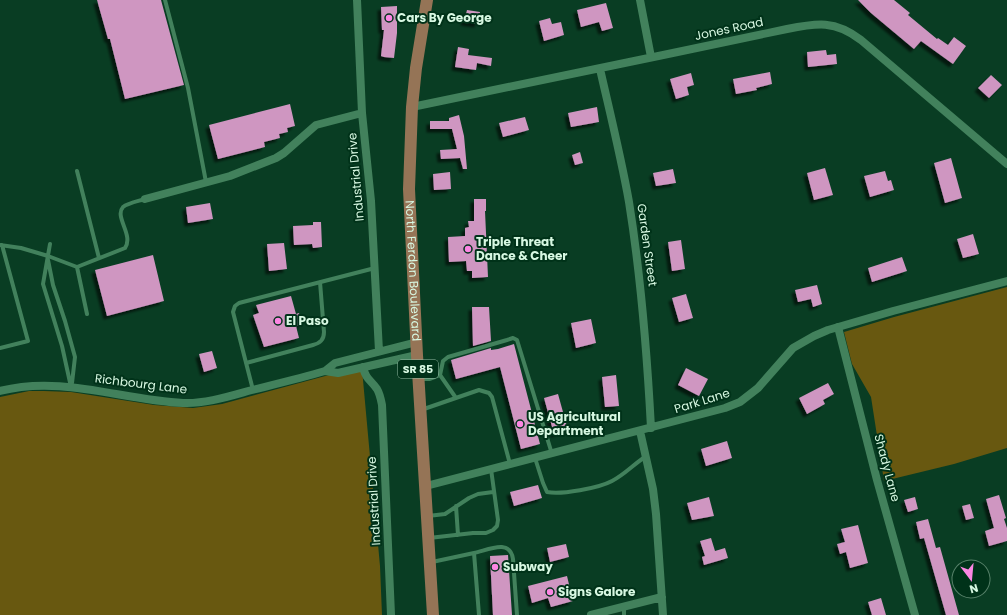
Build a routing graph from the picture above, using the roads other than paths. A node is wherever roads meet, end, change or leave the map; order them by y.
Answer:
1 (165, 0) edge
2 (356, 0) edge
3 (428, 0) edge
4 (640, 0) edge
5 (651, 57) junction
6 (600, 69) junction
7 (412, 107) junction
8 (362, 113) junction
9 (1007, 164) edge
10 (77, 171) dead end
11 (206, 183) junction
12 (145, 200) joint
13 (50, 244) dead end
14 (1, 245) edge
15 (48, 256) junction
16 (99, 258) junction
17 (77, 267) junction
18 (375, 268) junction
19 (1007, 281) edge
20 (320, 282) junction
21 (87, 314) dead end
22 (838, 327) junction
23 (0, 342) edge
24 (417, 342) junction
25 (1, 348) edge
26 (380, 351) junction
27 (417, 355) junction
28 (246, 363) junction
29 (363, 367) junction
30 (325, 371) junction
31 (440, 375) junction
32 (419, 379) junction
33 (71, 387) junction
34 (252, 390) junction
35 (0, 392) edge
36 (456, 398) junction
37 (421, 410) junction
38 (651, 428) junction
39 (640, 431) junction
40 (552, 454) junction
41 (646, 456) junction
42 (535, 458) junction
43 (510, 464) junction
44 (491, 469) junction
45 (426, 486) junction
46 (493, 492) junction
47 (456, 506) junction
48 (428, 516) junction
49 (458, 535) junction
50 (429, 538) junction
51 (474, 553) junction
52 (431, 563) junction
53 (662, 597) junction
54 (624, 611) edge
55 (606, 613) edge
56 (391, 615) edge
57 (433, 615) edge
58 (479, 615) edge
59 (517, 615) edge
60 (591, 615) edge
61 (663, 615) edge
62 (915, 615) edge

1 - 11 lane
2 - 8 street, Industrial Drive
3 - 7 main road, North Ferdon Boulevard / SR 85
4 - 5 street
5 - 6 street, Jones Road
5 - 9 street, Jones Road
6 - 7 street, Jones Road
6 - 38 street, Garden Street
7 - 24 main road, North Ferdon Boulevard / SR 85
8 - 11 street
8 - 18 street, Industrial Drive
10 - 16 lane
11 - 12 street
12 - 16 lane
13 - 15 lane
14 - 15 lane
14 - 25 lane
15 - 17 lane
15 - 33 lane
15 - 33 lane
16 - 17 lane
17 - 21 lane
18 - 20 lane
18 - 26 street, Industrial Drive
19 - 22 street, Park Lane
20 - 28 lane
20 - 28 lane
22 - 38 street, Park Lane
22 - 62 street, Shady Lane
23 - 25 lane
24 - 26 street, Richbourg Lane
24 - 27 main road, North Ferdon Boulevard / SR 85
26 - 30 street, Richbourg Lane
27 - 29 street, Richbourg Lane
27 - 32 main road, North Ferdon Boulevard / SR 85
28 - 34 lane
29 - 30 street, Richbourg Lane
29 - 56 street, Industrial Drive
30 - 34 street, Richbourg Lane
31 - 32 lane
31 - 36 lane
31 - 40 lane
32 - 37 main road, North Ferdon Boulevard / SR 85
33 - 34 street, Richbourg Lane
33 - 35 street, Richbourg Lane
36 - 37 lane
36 - 43 lane
37 - 45 main road, North Ferdon Boulevard / SR 85
38 - 39 street, Park Lane
39 - 40 street, Park Lane
39 - 41 street
40 - 42 street, Park Lane
41 - 42 lane
41 - 53 street
42 - 43 street, Park Lane
43 - 44 street, Park Lane
44 - 45 street, Park Lane
44 - 46 lane
45 - 48 main road, North Ferdon Boulevard / SR 85
46 - 47 lane
46 - 49 lane
47 - 48 lane
47 - 49 lane
48 - 50 main road, North Ferdon Boulevard / SR 85
49 - 50 lane
50 - 52 main road, North Ferdon Boulevard / SR 85
51 - 52 lane
51 - 58 lane
51 - 59 lane
52 - 57 main road, North Ferdon Boulevard / SR 85
53 - 54 street
53 - 61 street
54 - 55 street
55 - 60 street

